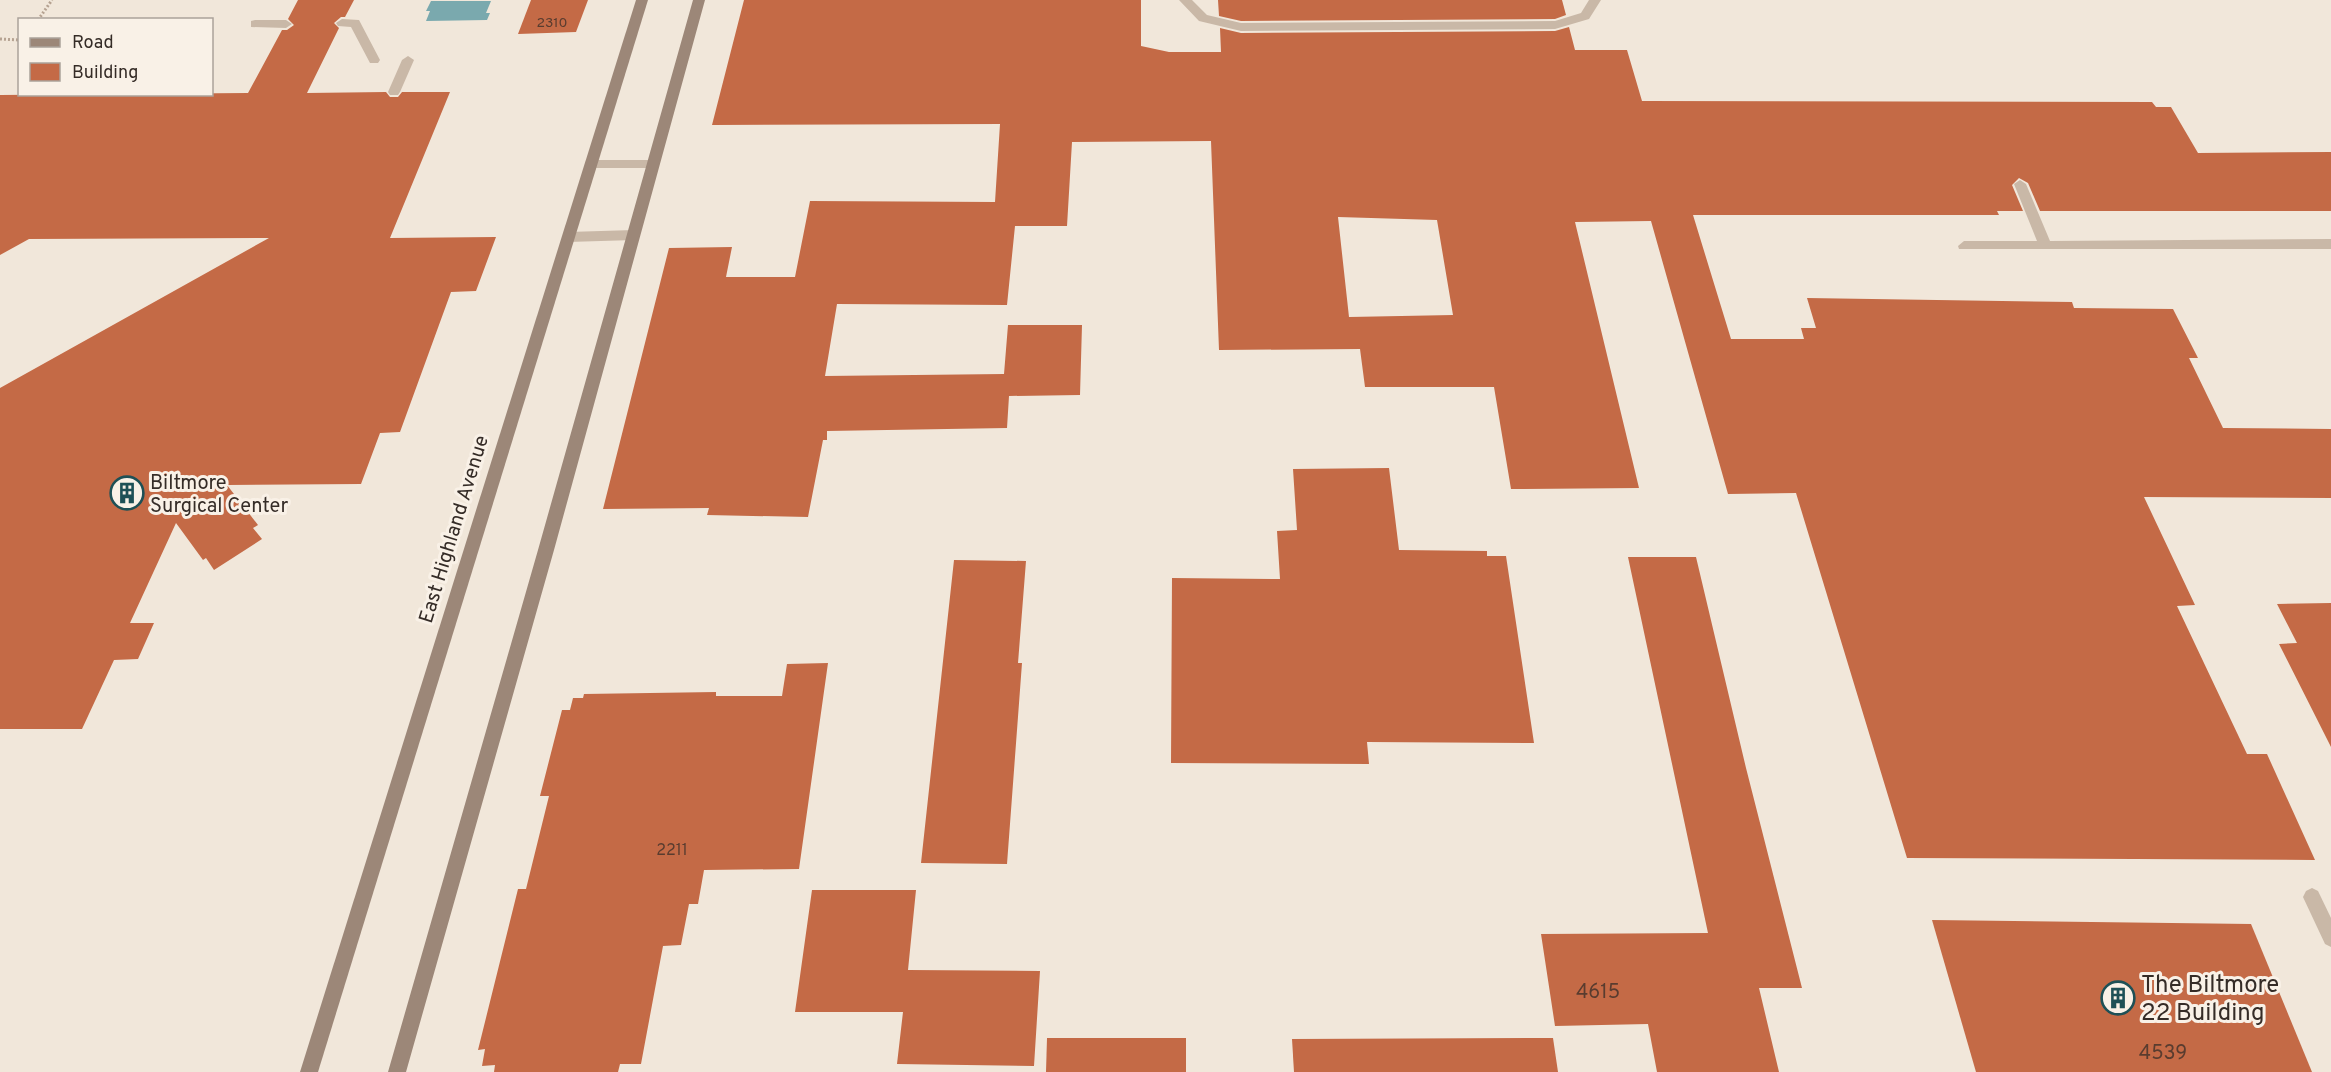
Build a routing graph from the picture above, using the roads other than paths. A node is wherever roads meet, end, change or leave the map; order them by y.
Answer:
1 (642, 0) edge
2 (699, 0) edge
3 (1185, 0) edge
4 (1595, 0) edge
5 (342, 23) dead end
6 (255, 24) dead end
7 (286, 24) dead end
8 (374, 60) dead end
9 (408, 60) dead end
10 (394, 92) dead end
11 (591, 164) junction
12 (653, 164) junction
13 (2020, 184) dead end
14 (634, 235) junction
15 (568, 237) junction
16 (2045, 244) junction
17 (2331, 244) edge
18 (1964, 246) dead end
19 (2312, 897) dead end
20 (2331, 938) edge
21 (309, 1072) edge
22 (397, 1072) edge

1 - 11 main road, East Highland Avenue
2 - 12 main road
3 - 4 lane
5 - 8 lane
6 - 7 lane
9 - 10 lane
11 - 12 lane
11 - 15 main road, East Highland Avenue
12 - 14 main road
13 - 16 lane
14 - 15 lane
14 - 22 main road
15 - 21 main road, East Highland Avenue
16 - 17 lane
16 - 18 lane
19 - 20 lane

